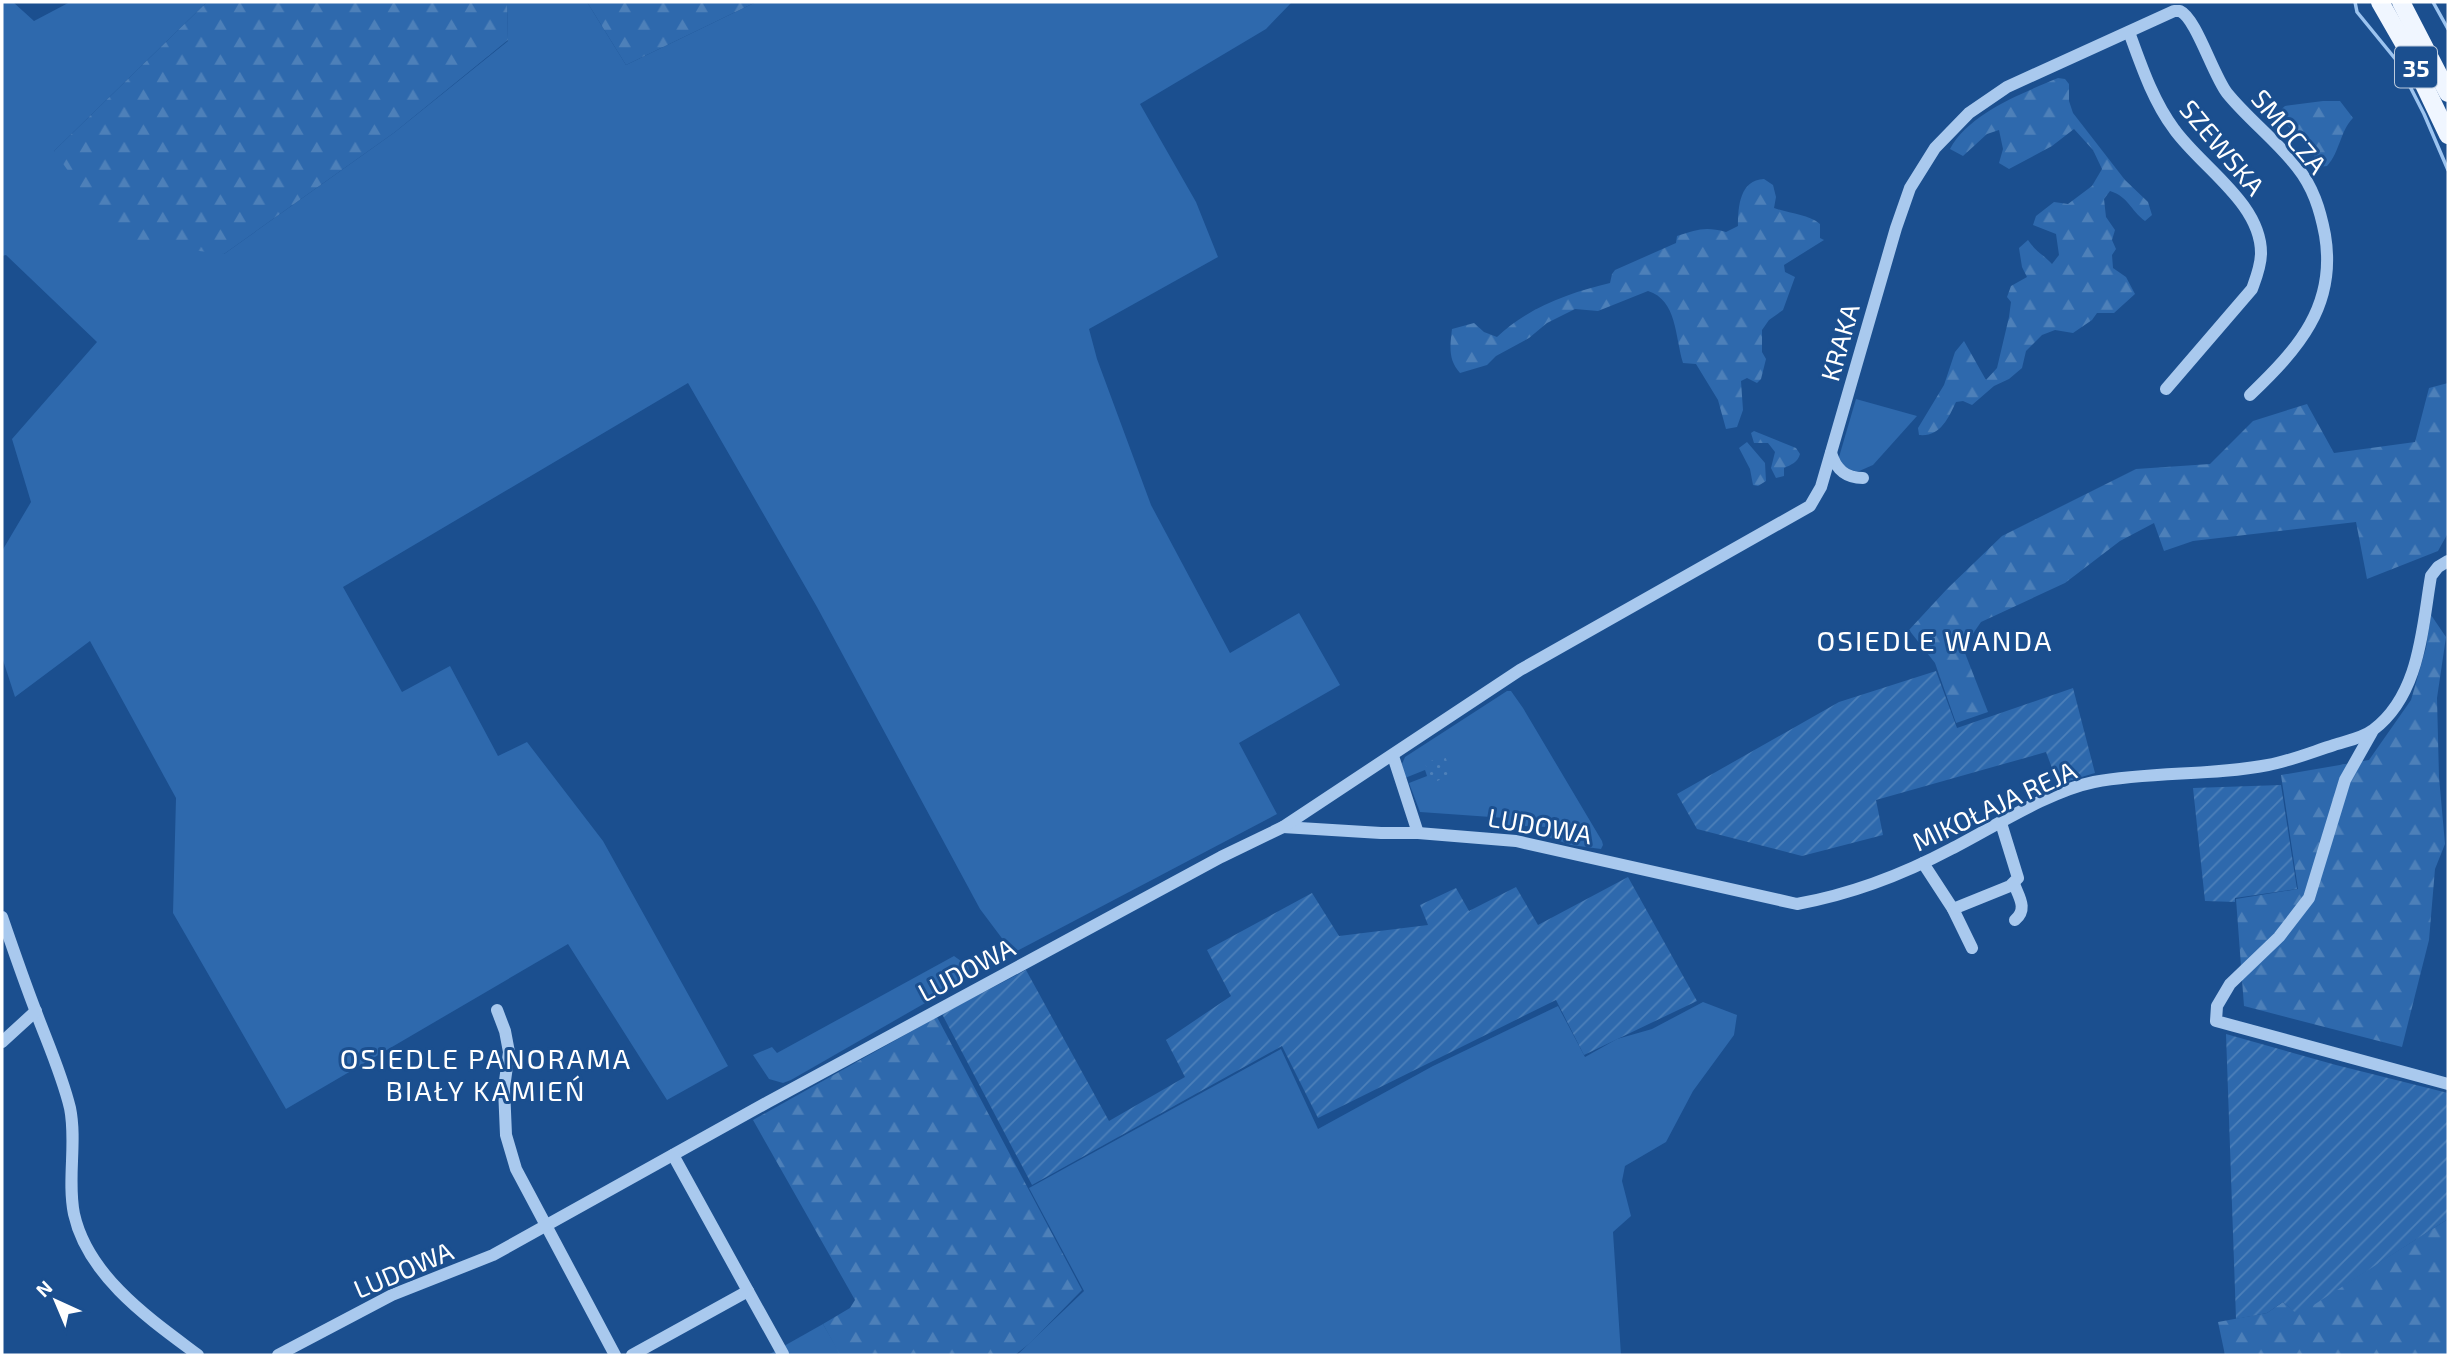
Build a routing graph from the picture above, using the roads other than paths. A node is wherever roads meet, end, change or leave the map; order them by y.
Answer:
1 (2380, 2) edge
2 (2401, 2) edge
3 (2180, 11) joint
4 (2129, 32) junction
5 (2448, 93) edge
6 (2448, 135) edge
7 (2166, 389) dead end
8 (2250, 395) dead end
9 (1831, 453) junction
10 (1863, 478) dead end
11 (2448, 561) edge
12 (1520, 670) joint
13 (2372, 732) junction
14 (1392, 756) junction
15 (2001, 823) junction
16 (1283, 827) junction
17 (1418, 832) junction
18 (1612, 861) joint
19 (1923, 863) junction
20 (2014, 884) junction
21 (1953, 909) junction
22 (2, 917) edge
23 (2015, 920) dead end
24 (1972, 948) dead end
25 (497, 1010) dead end
26 (36, 1012) junction
27 (2, 1042) edge
28 (2448, 1084) edge
29 (673, 1154) junction
30 (546, 1226) junction
31 (748, 1291) junction
32 (196, 1354) edge
33 (783, 1354) edge
34 (278, 1355) edge
35 (615, 1355) edge
36 (632, 1355) edge

1 - 6 main road, 35
2 - 5 main road, 35
3 - 4 street, KRAKA
3 - 8 street, SMOCZA
4 - 7 street, SZEWSKA
4 - 9 street, KRAKA
9 - 10 street
9 - 12 street, KRAKA
11 - 13 street
12 - 14 street, LUDOWA
13 - 15 street, MIKOŁAJA REJA
13 - 28 street
14 - 16 street, LUDOWA
14 - 17 street
15 - 19 street, MIKOŁAJA REJA
15 - 20 street
16 - 17 street, LUDOWA
16 - 29 street, LUDOWA
17 - 18 street, LUDOWA
18 - 19 street, MIKOŁAJA REJA
19 - 21 street
20 - 21 street
20 - 23 street
21 - 24 street
22 - 26 street
25 - 30 street
26 - 27 street
26 - 32 street
29 - 30 street, LUDOWA
29 - 31 street
30 - 34 street, LUDOWA
30 - 35 street
31 - 33 street
31 - 36 street

